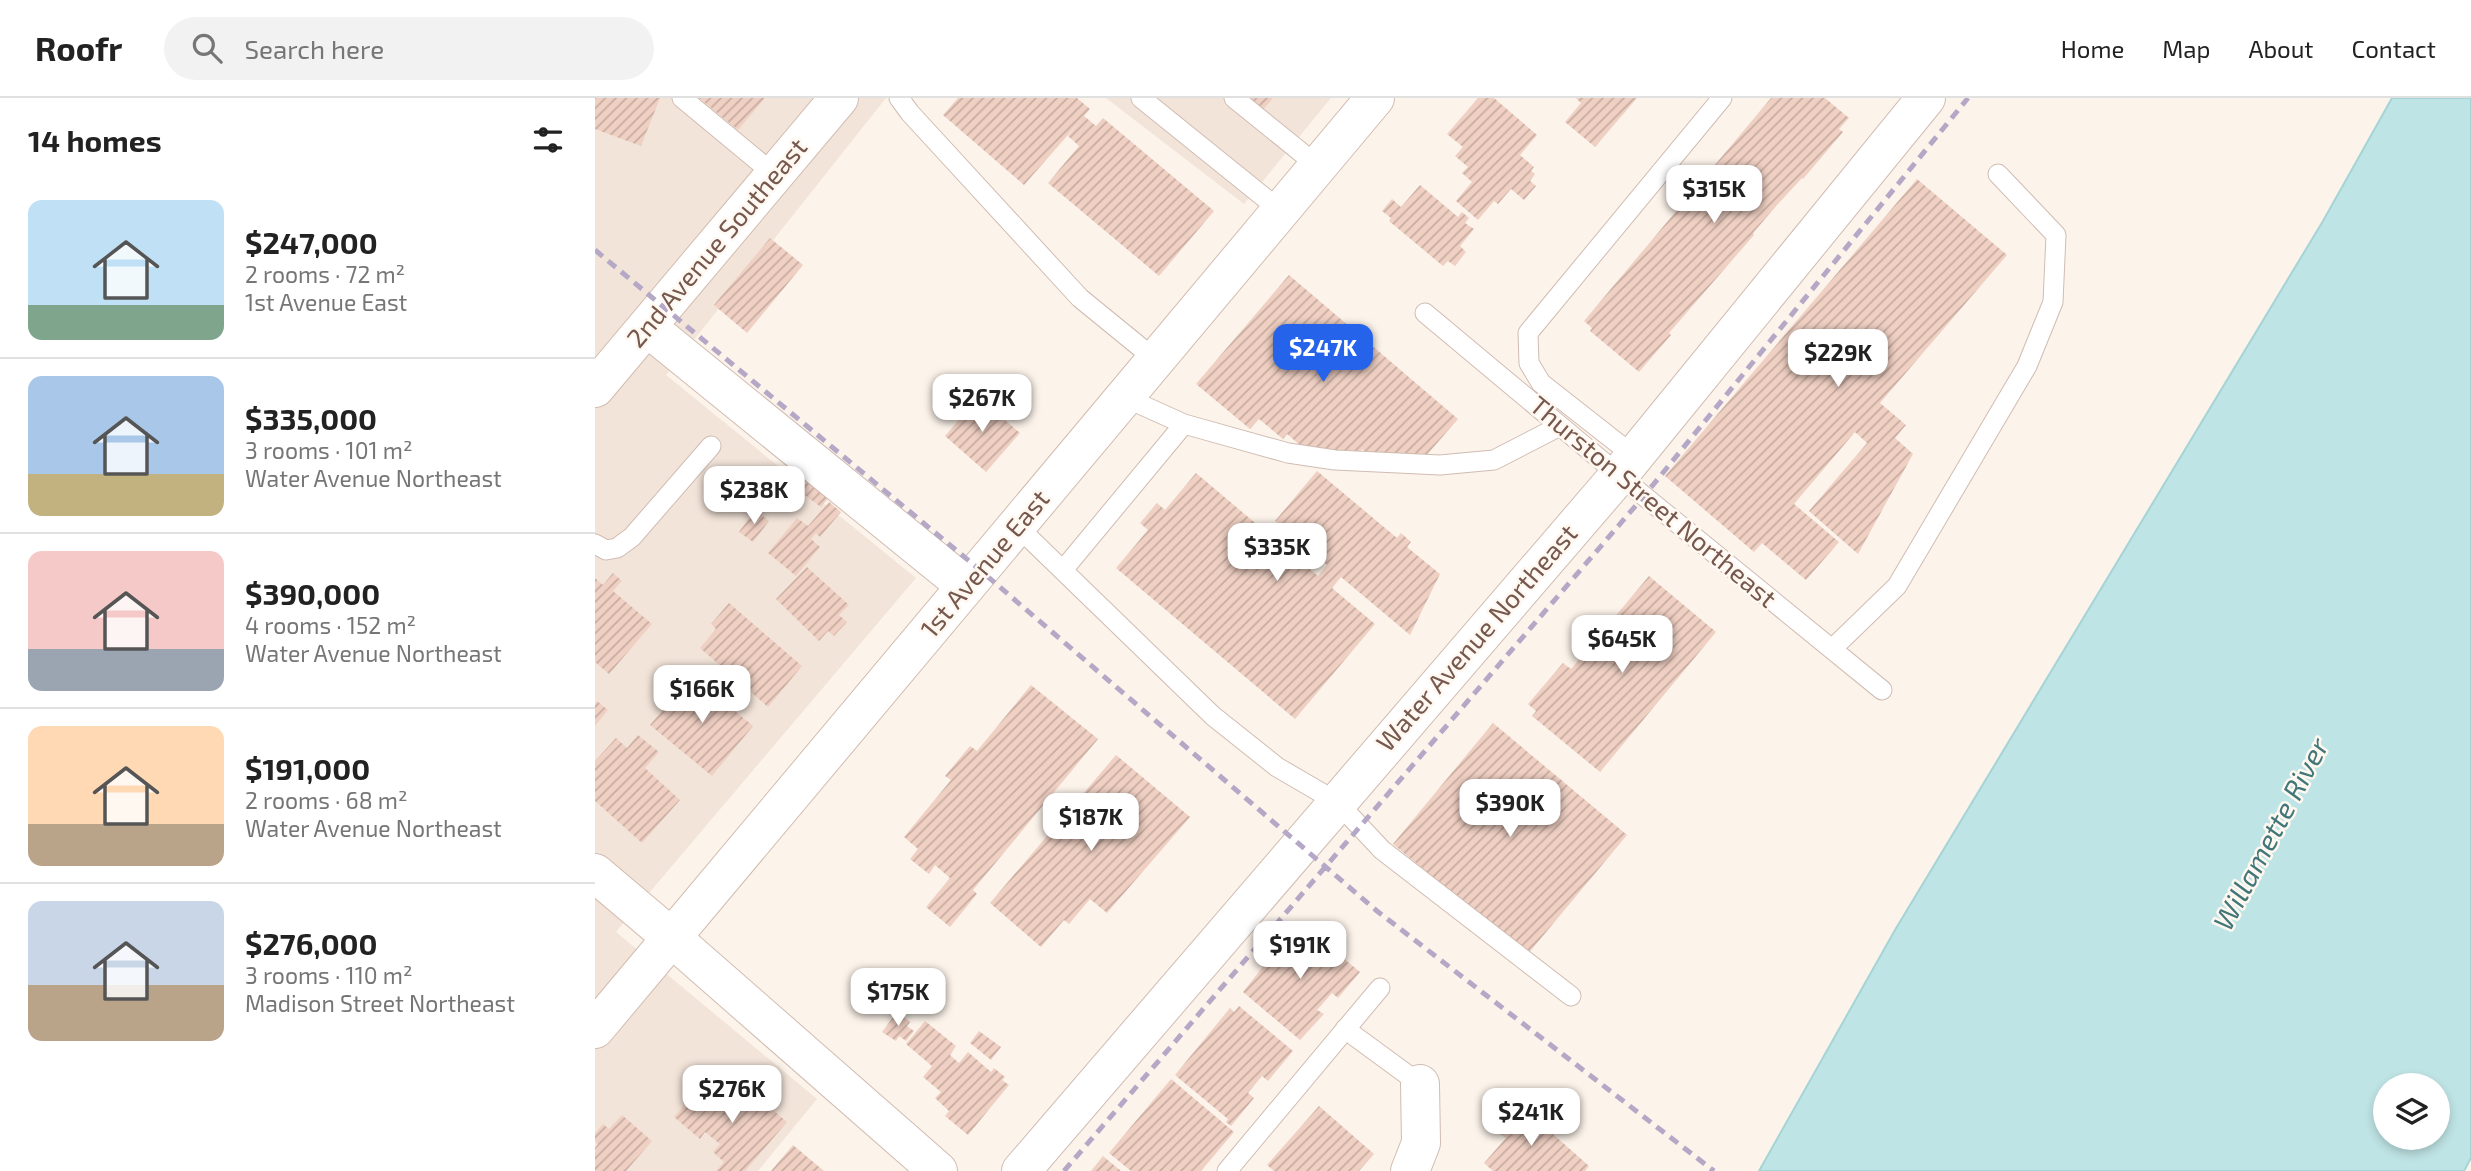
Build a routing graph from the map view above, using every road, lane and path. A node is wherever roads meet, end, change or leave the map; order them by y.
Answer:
1 (682, 98) edge
2 (839, 98) edge
3 (899, 98) edge
4 (1141, 98) edge
5 (1234, 98) edge
6 (1375, 98) edge
7 (1722, 98) edge
8 (1914, 102) edge
9 (1318, 166) junction
10 (1998, 174) dead end
11 (775, 175) junction
12 (1280, 211) junction
13 (1425, 313) dead end
14 (647, 327) junction
15 (1156, 360) junction
16 (595, 388) edge
17 (1125, 397) junction
18 (1184, 424) junction
19 (1560, 426) junction
20 (711, 446) dead end
21 (1626, 465) junction
22 (1017, 526) junction
23 (595, 544) edge
24 (1063, 570) junction
25 (966, 586) junction
26 (1832, 649) junction
27 (1882, 690) dead end
28 (1337, 802) junction
29 (595, 873) edge
30 (671, 938) junction
31 (1380, 988) dead end
32 (1571, 996) dead end
33 (595, 1029) edge
34 (1345, 1029) junction
35 (1420, 1084) joint
36 (938, 1171) edge
37 (1021, 1171) edge
38 (1227, 1171) edge
39 (1410, 1171) edge

1 - 11 lane
2 - 11 street, 2nd Avenue Southeast
3 - 15 lane
4 - 12 lane
5 - 9 lane
6 - 9 street, 1st Avenue East
7 - 21 lane
8 - 21 street, Water Avenue Northeast
9 - 12 street, 1st Avenue East
10 - 26 lane
11 - 14 street, 2nd Avenue Southeast
12 - 15 street, 1st Avenue East
13 - 19 lane, Thurston Street Northeast
14 - 16 street, 2nd Avenue Southeast
14 - 25 street
15 - 17 street, 1st Avenue East
17 - 18 lane
17 - 22 street, 1st Avenue East
18 - 19 lane
18 - 24 lane
19 - 21 lane, Thurston Street Northeast
20 - 23 lane
21 - 26 lane, Thurston Street Northeast
21 - 28 street, Water Avenue Northeast
22 - 24 lane
22 - 25 street, 1st Avenue East
24 - 28 lane
25 - 30 street, 1st Avenue East
26 - 27 lane, Thurston Street Northeast
28 - 32 lane
28 - 37 street, Water Avenue Northeast
29 - 30 street
30 - 33 street, 1st Avenue East
30 - 36 street
31 - 34 lane
34 - 35 lane
34 - 38 lane
35 - 39 street

